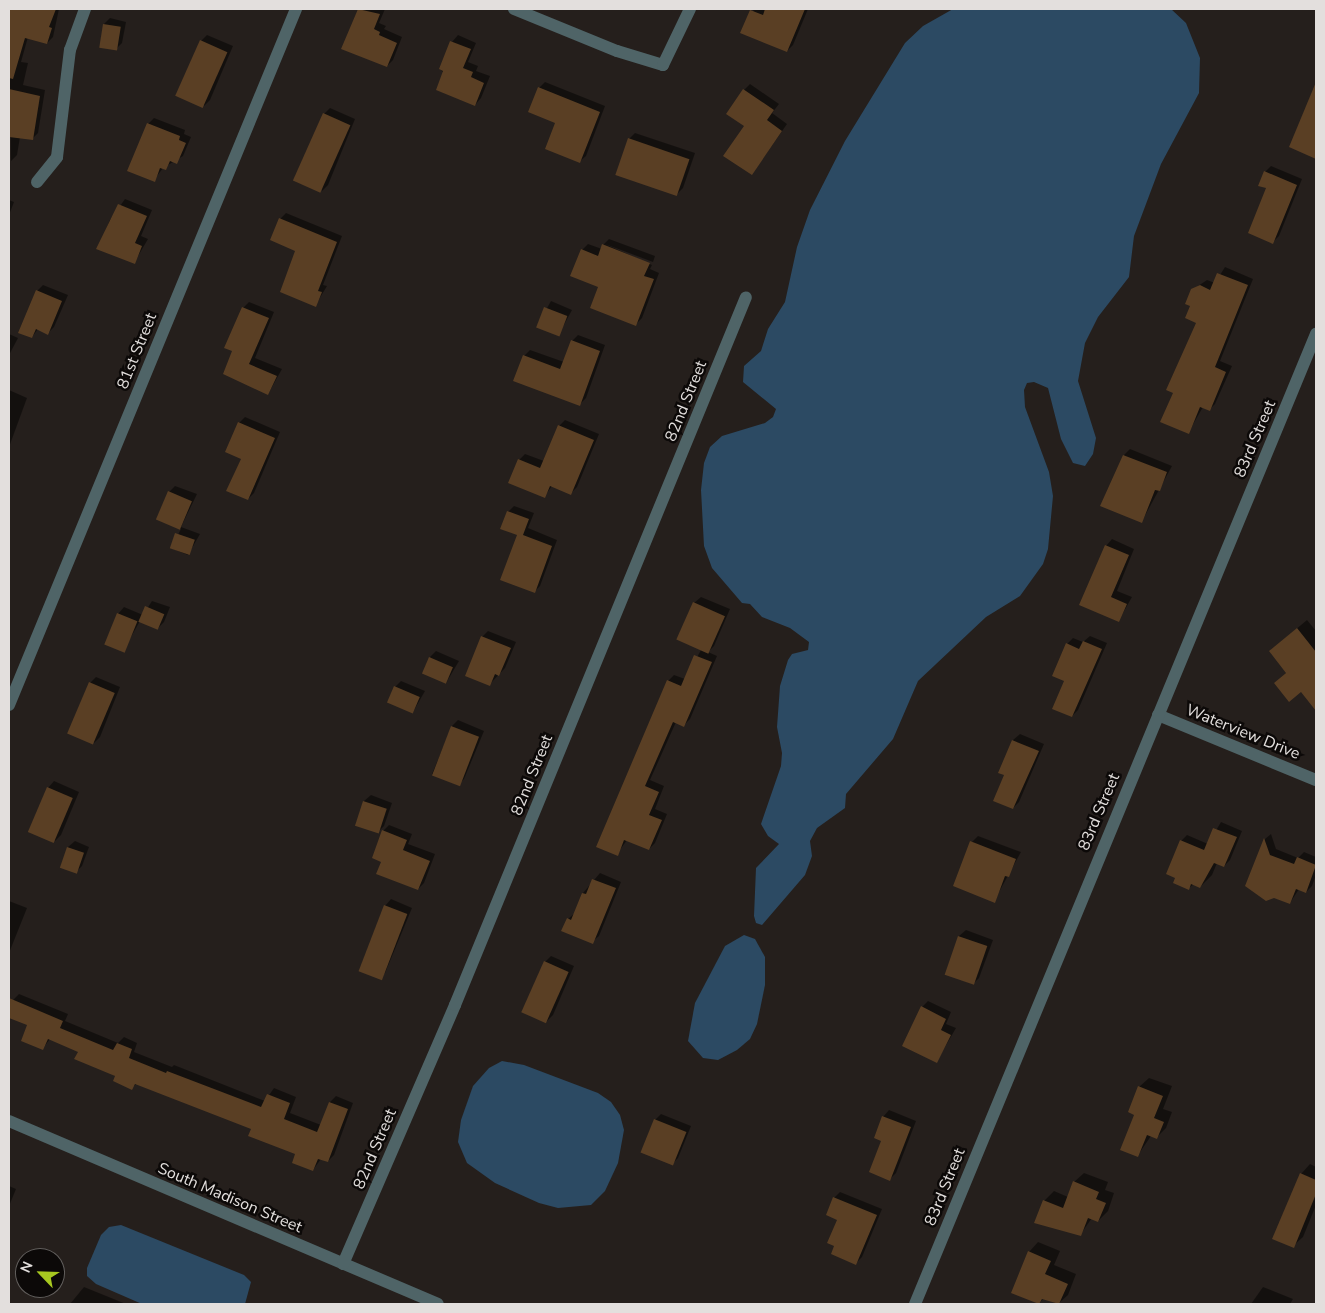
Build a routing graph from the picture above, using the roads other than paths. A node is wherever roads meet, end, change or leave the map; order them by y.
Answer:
1 (85, 9) edge
2 (296, 9) edge
3 (514, 9) edge
4 (690, 9) edge
5 (37, 182) dead end
6 (746, 297) dead end
7 (1316, 334) edge
8 (9, 705) edge
9 (1158, 714) junction
10 (1316, 780) edge
11 (9, 1121) edge
12 (343, 1264) junction
13 (438, 1304) edge
14 (915, 1304) edge

1 - 5 street
2 - 8 street, 81st Street
3 - 4 street
6 - 12 street, 82nd Street
7 - 9 street, 83rd Street
9 - 10 street, Waterview Drive
9 - 14 street, 83rd Street
11 - 12 street, South Madison Street
12 - 13 street, South Madison Street

